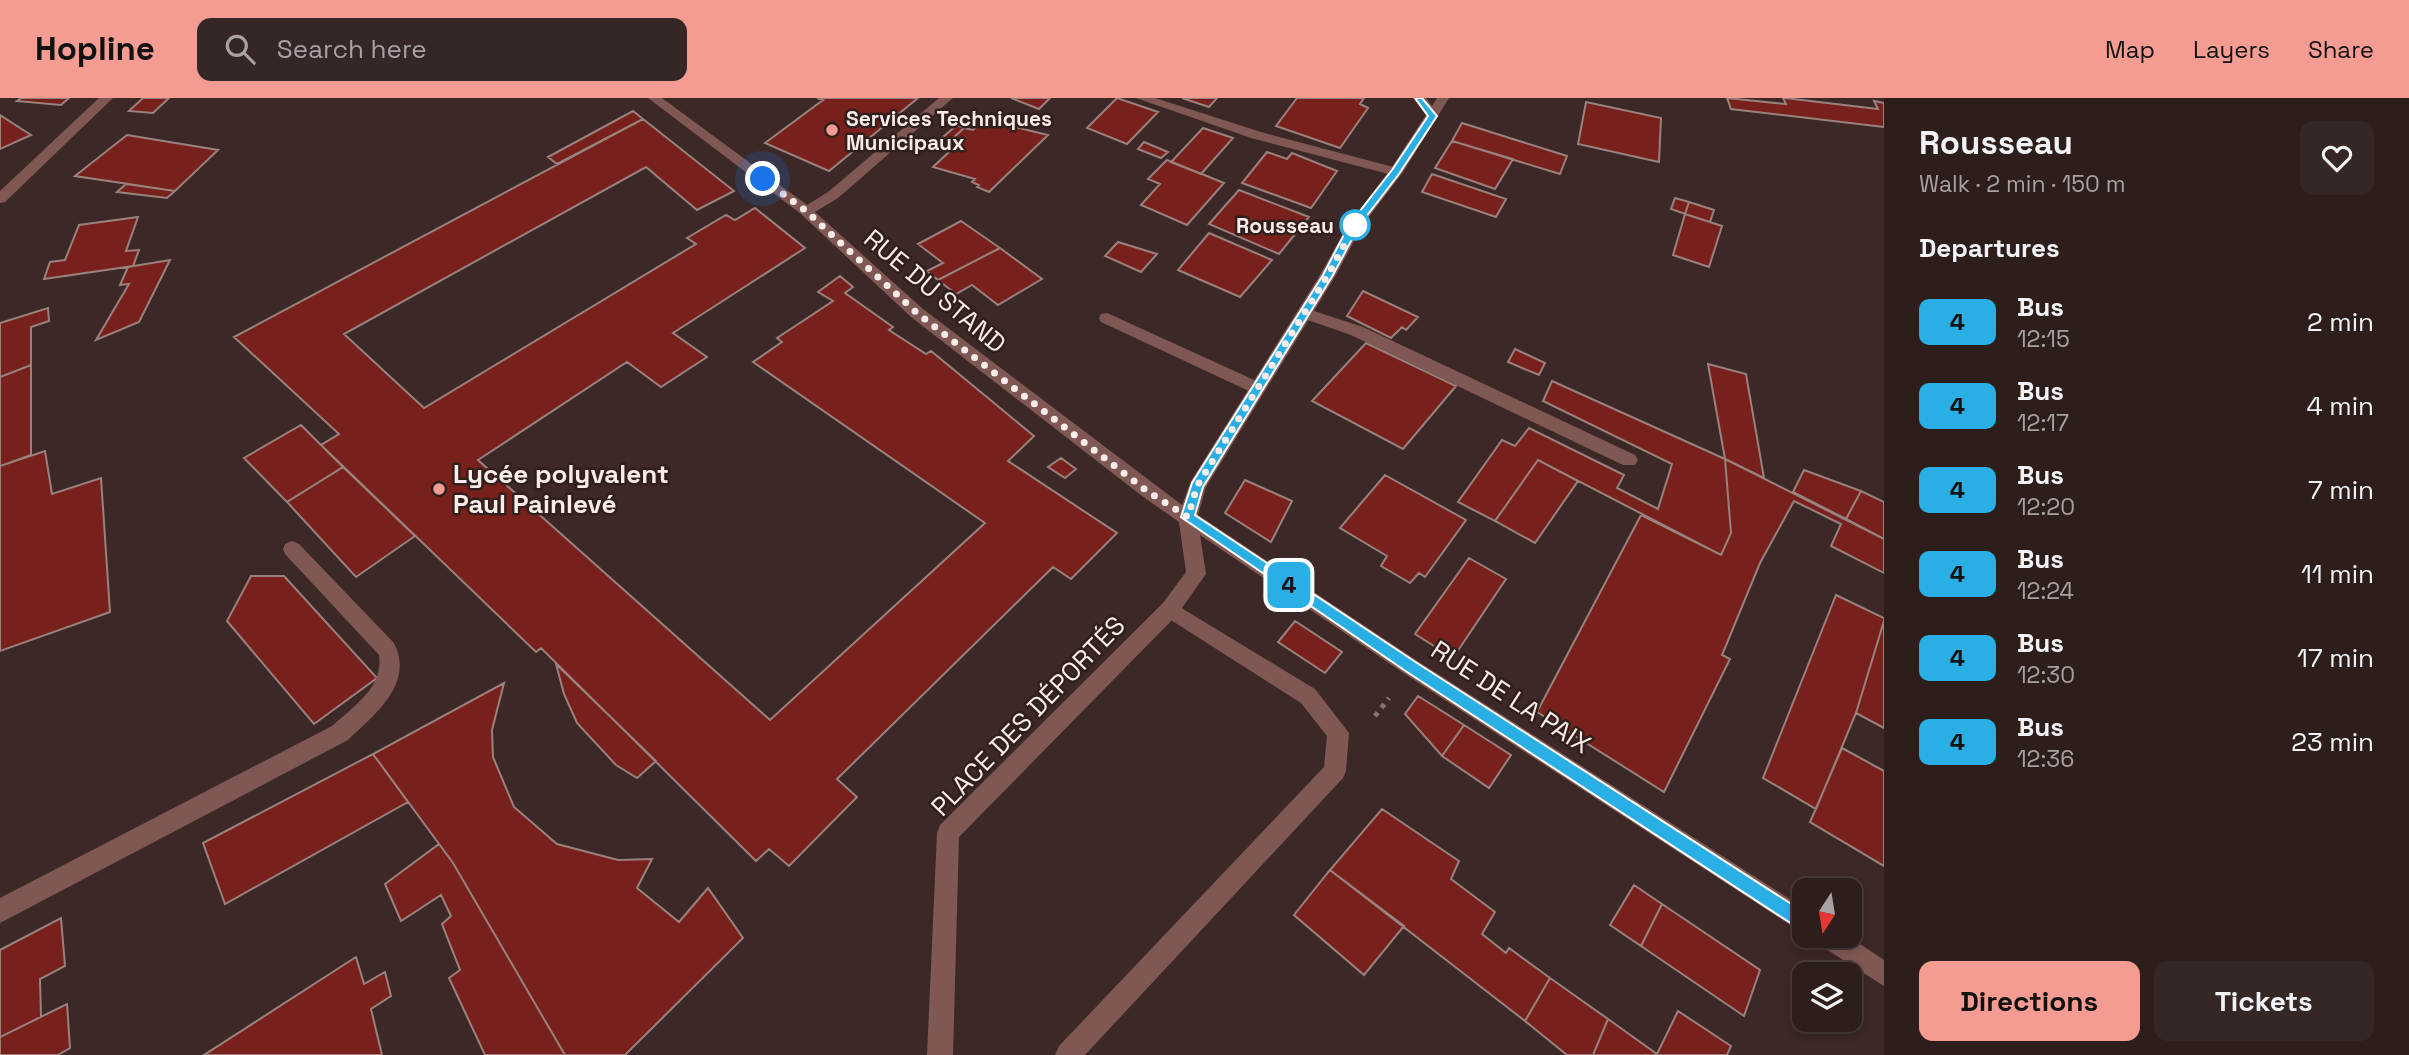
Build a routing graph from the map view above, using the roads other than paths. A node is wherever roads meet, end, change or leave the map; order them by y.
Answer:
1 (107, 98) edge
2 (654, 98) edge
3 (947, 98) edge
4 (1142, 98) edge
5 (1419, 98) edge
6 (1443, 98) edge
7 (1433, 116) junction
8 (1396, 172) junction
9 (0, 199) edge
10 (806, 211) junction
11 (1305, 313) junction
12 (1107, 318) dead end
13 (1257, 388) junction
14 (1629, 460) dead end
15 (1188, 517) junction
16 (292, 549) dead end
17 (1170, 609) junction
18 (0, 911) edge
19 (1792, 914) edge
20 (1844, 948) edge
21 (1884, 974) edge
22 (940, 1055) edge
23 (1068, 1055) edge

1 - 9 street
2 - 10 street, RUE DU STAND
3 - 10 street
4 - 8 street
5 - 7 street
6 - 7 street
7 - 8 street
8 - 11 street
10 - 15 street, RUE DU STAND
11 - 13 street
11 - 14 street
12 - 13 street
13 - 15 street
15 - 17 street, PLACE DES DÉPORTÉS
15 - 19 street, RUE DE LA PAIX
16 - 18 street
17 - 22 street, PLACE DES DÉPORTÉS
17 - 23 street
20 - 21 street

